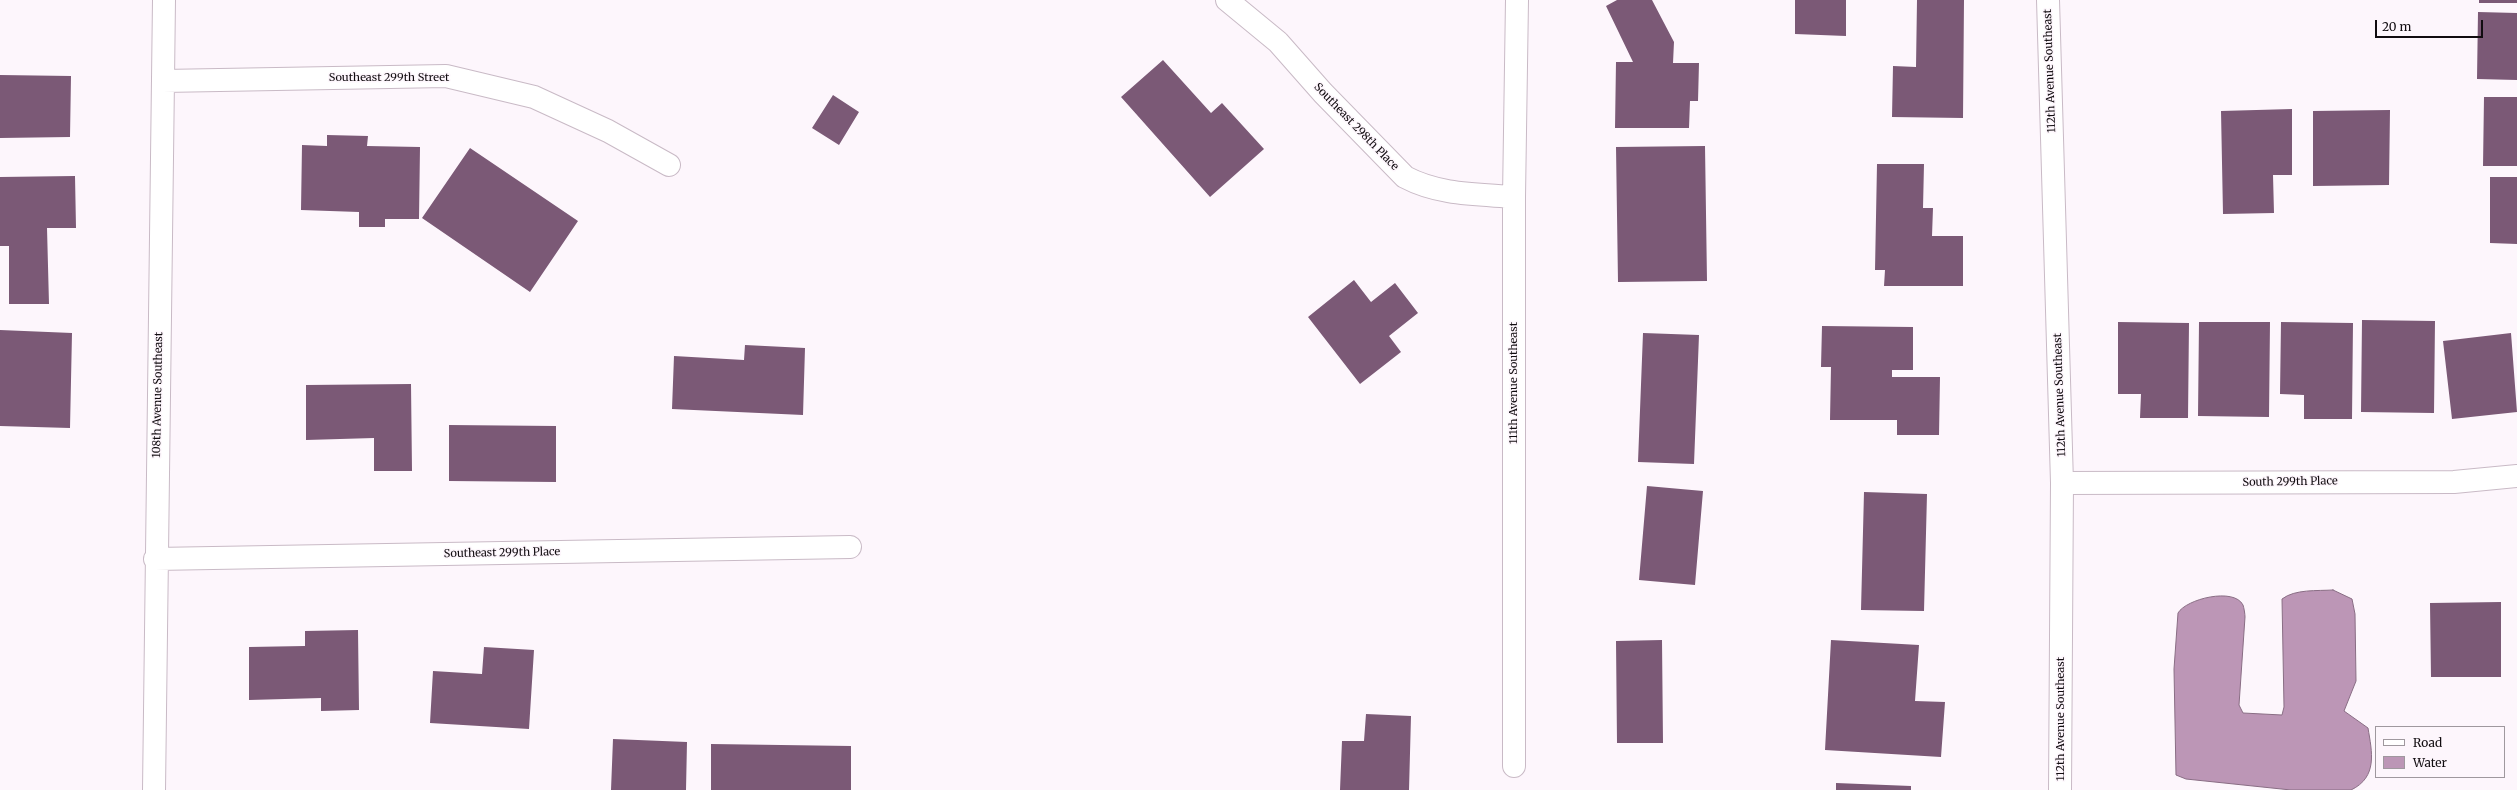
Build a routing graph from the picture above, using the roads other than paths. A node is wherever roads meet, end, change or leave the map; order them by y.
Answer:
1 (164, 0) edge
2 (1227, 0) edge
3 (1517, 0) edge
4 (2048, 0) edge
5 (163, 80) junction
6 (669, 165) dead end
7 (1514, 197) junction
8 (2517, 476) edge
9 (2062, 483) junction
10 (850, 547) dead end
11 (155, 559) junction
12 (1514, 766) dead end
13 (154, 790) edge
14 (2060, 790) edge

1 - 5 street, 108th Avenue Southeast
2 - 7 street, Southeast 298th Place
3 - 7 street, 111th Avenue Southeast
4 - 9 street, 112th Avenue Southeast
5 - 6 street, Southeast 299th Street
5 - 11 street, 108th Avenue Southeast
7 - 12 street, 111th Avenue Southeast
8 - 9 street, South 299th Place
9 - 14 street, 112th Avenue Southeast
10 - 11 street, Southeast 299th Place
11 - 13 street, 108th Avenue Southeast

